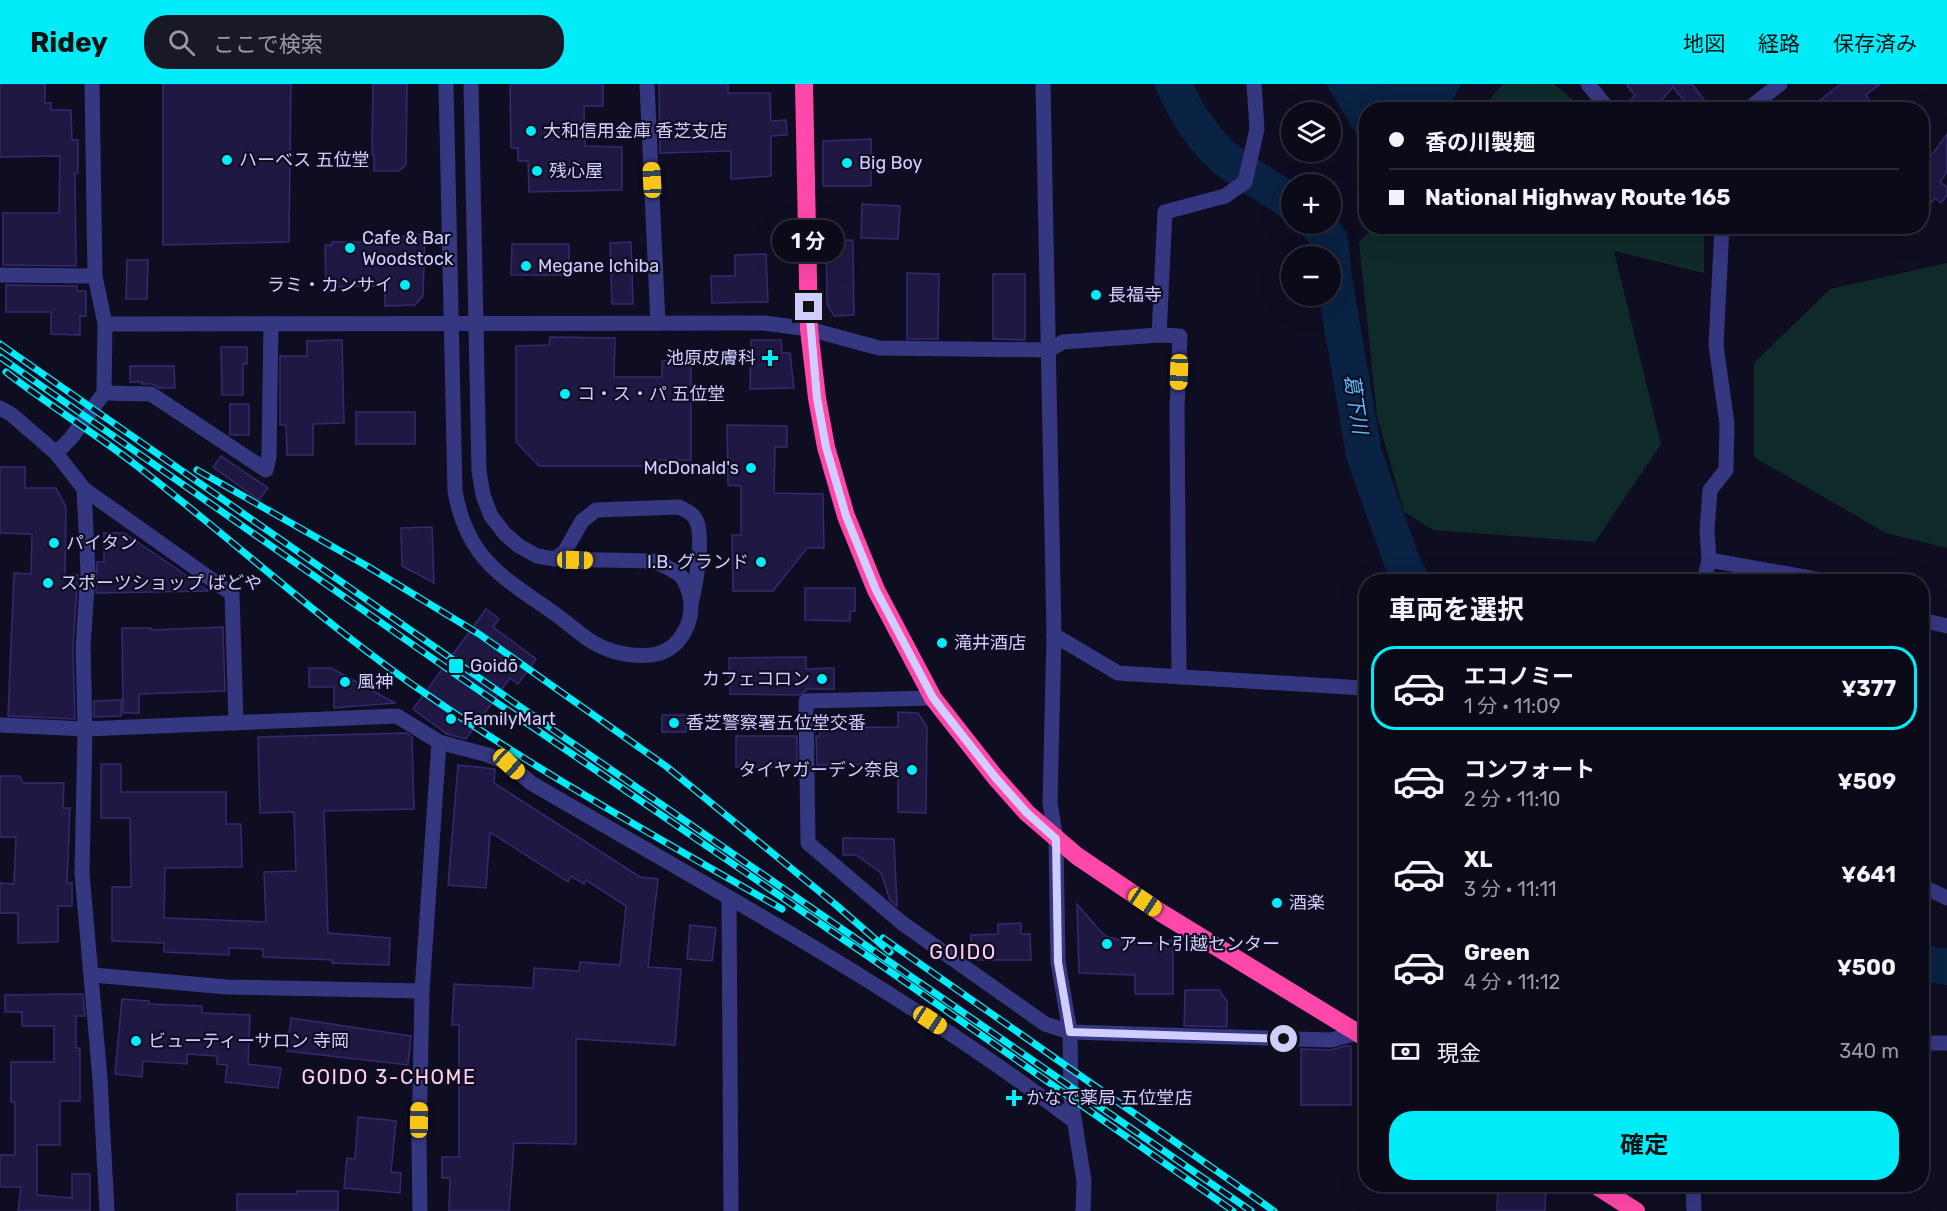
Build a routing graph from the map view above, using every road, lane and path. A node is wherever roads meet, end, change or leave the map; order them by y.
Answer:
1 (92, 84) edge
2 (446, 84) edge
3 (471, 84) edge
4 (647, 84) edge
5 (804, 84) edge
6 (1043, 84) edge
7 (1254, 84) edge
8 (1588, 84) edge
9 (1780, 84) edge
10 (1603, 102) edge
11 (1757, 102) edge
12 (1722, 234) edge
13 (0, 275) edge
14 (95, 276) junction
15 (451, 323) junction
16 (477, 323) junction
17 (658, 323) junction
18 (105, 324) junction
19 (271, 324) junction
20 (809, 329) junction
21 (1159, 335) junction
22 (1049, 350) junction
23 (104, 393) junction
24 (0, 408) edge
25 (56, 453) junction
26 (84, 489) junction
27 (555, 560) junction
28 (1709, 560) junction
29 (1706, 574) edge
30 (1788, 574) edge
31 (692, 603) junction
32 (1929, 622) edge
33 (1947, 626) edge
34 (1054, 634) junction
35 (1179, 676) junction
36 (1359, 688) edge
37 (933, 698) junction
38 (236, 723) junction
39 (0, 725) edge
40 (85, 729) junction
41 (439, 742) junction
42 (1056, 839) junction
43 (1929, 889) edge
44 (729, 898) junction
45 (1947, 898) edge
46 (93, 975) junction
47 (422, 991) junction
48 (1070, 1032) junction
49 (1359, 1033) edge
50 (1359, 1035) edge
51 (1929, 1043) edge
52 (1947, 1043) edge
53 (1074, 1120) junction
54 (1606, 1192) edge
55 (1693, 1192) edge
56 (107, 1211) edge
57 (420, 1211) edge
58 (731, 1211) edge
59 (1083, 1211) edge
60 (1636, 1211) edge
61 (1694, 1211) edge

1 - 14 street
2 - 15 street
3 - 16 street
4 - 17 street
5 - 20 highway
6 - 22 street
7 - 21 street
8 - 10 street
9 - 11 street
12 - 28 street
13 - 14 street
14 - 18 street
15 - 16 street
15 - 19 street
15 - 31 street
16 - 17 street
16 - 27 street
17 - 20 street
18 - 19 street
18 - 23 street
19 - 23 street
20 - 22 street
20 - 37 highway
21 - 22 street
21 - 35 street
22 - 34 street
23 - 25 street
24 - 25 street
25 - 26 street
26 - 38 street
26 - 40 street
27 - 31 street
27 - 31 street
28 - 29 street
28 - 30 street
32 - 33 street
34 - 35 street
34 - 42 street
35 - 36 street
37 - 42 highway
37 - 48 street
38 - 40 street
38 - 41 street
39 - 40 street
40 - 46 street
41 - 44 street
41 - 47 street
42 - 48 street
42 - 49 highway
43 - 45 street
44 - 53 street
44 - 58 street
46 - 47 street
46 - 56 street
47 - 57 street
48 - 50 street
48 - 53 street
51 - 52 street
53 - 59 street
54 - 60 highway
55 - 61 street

